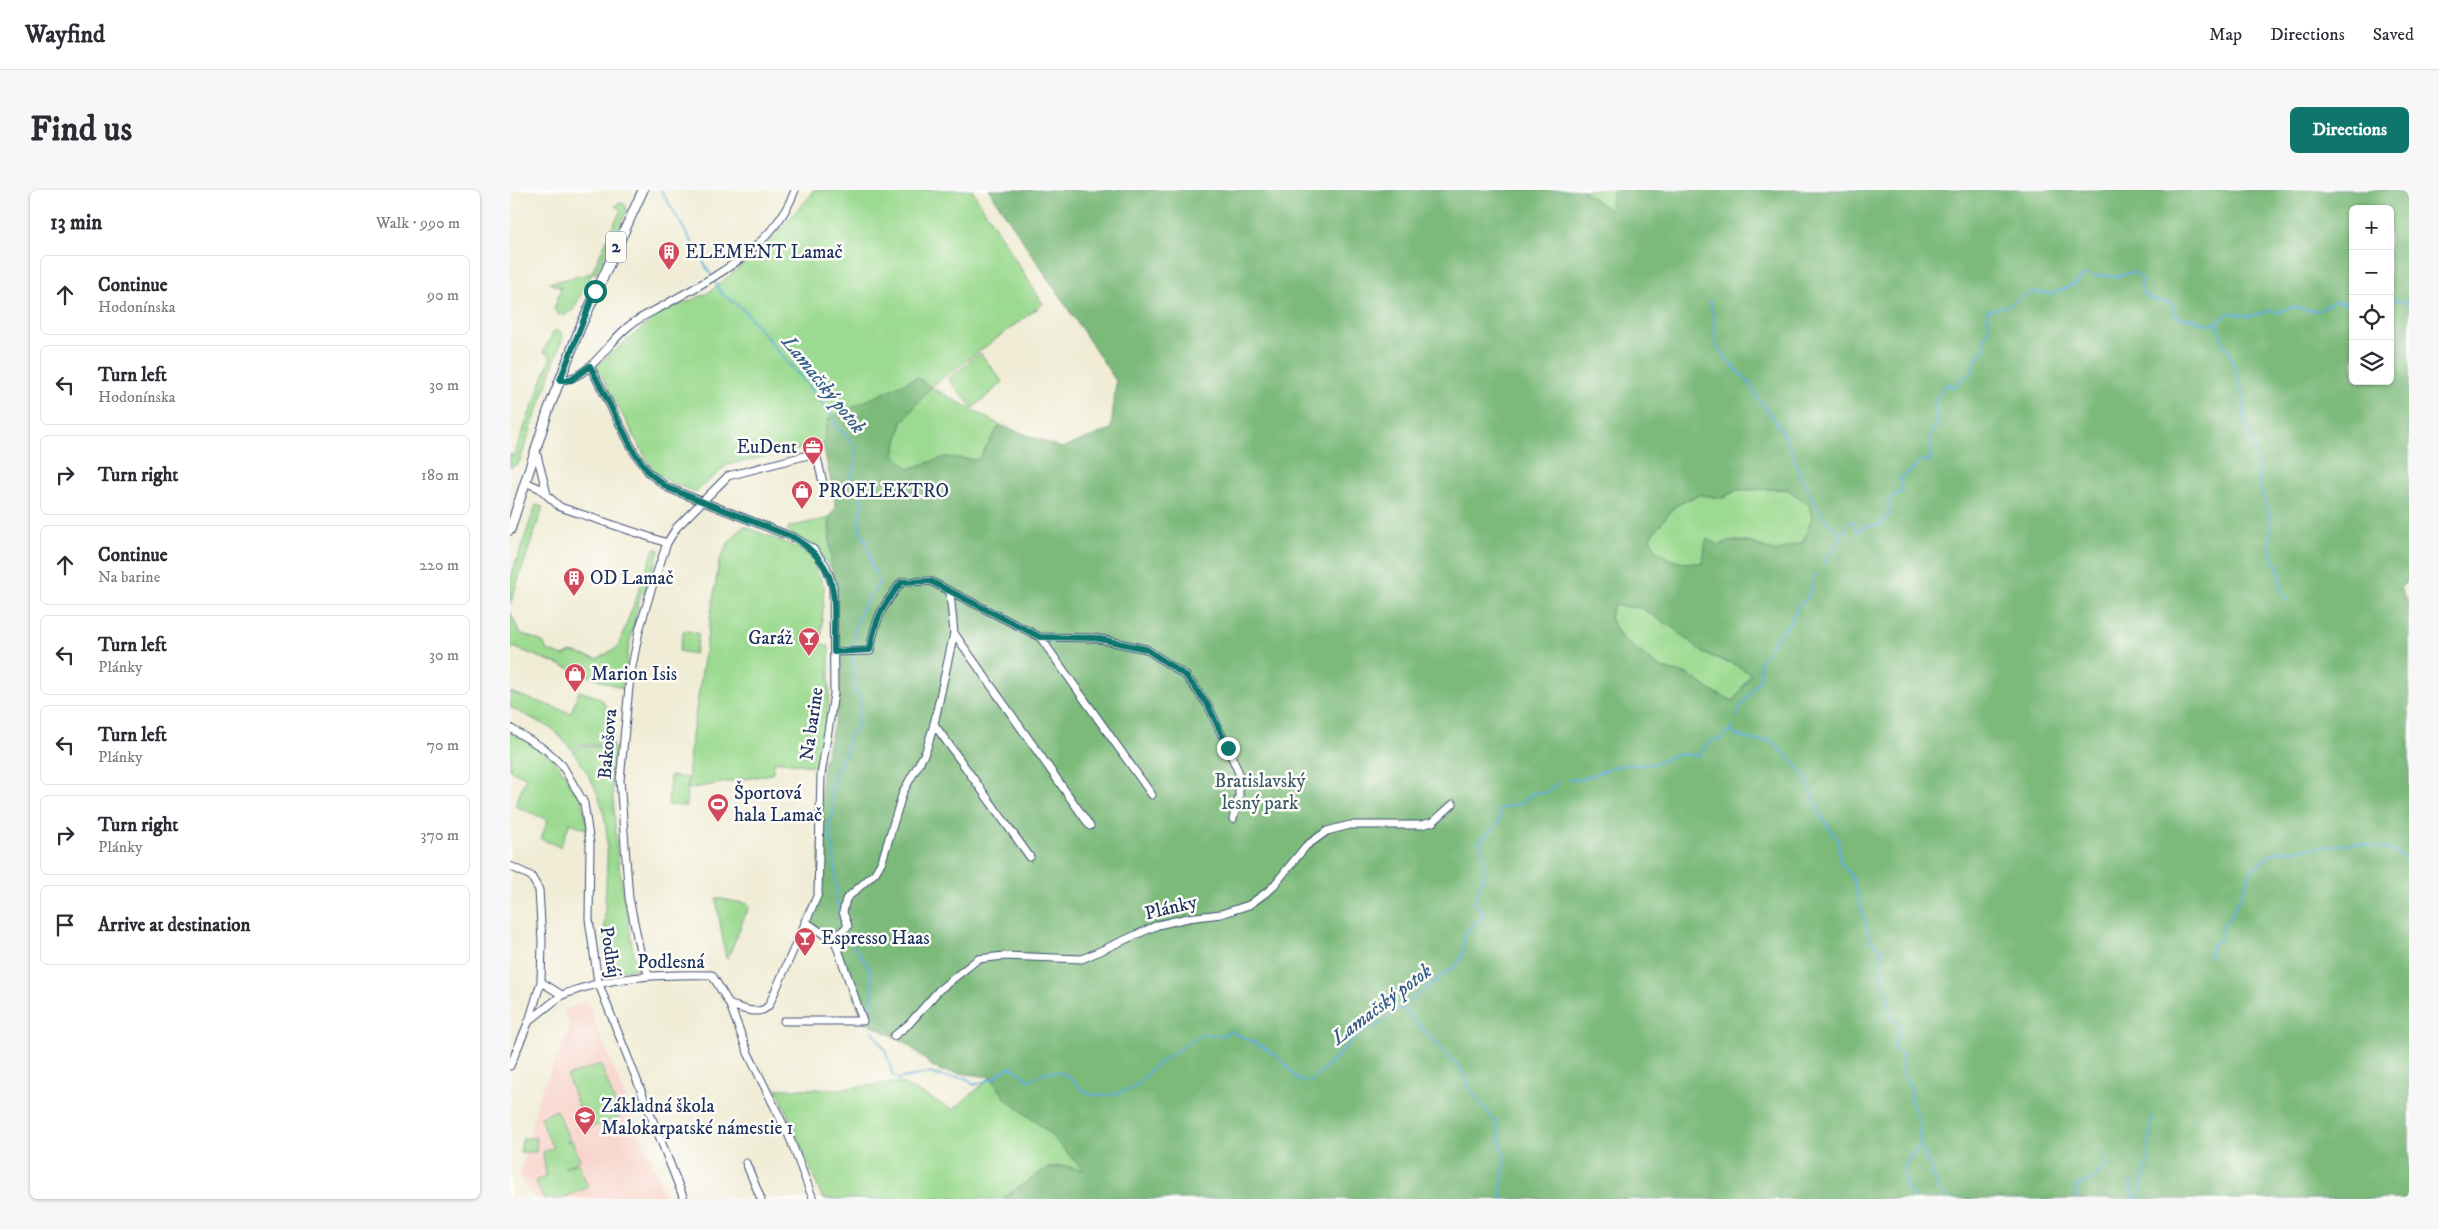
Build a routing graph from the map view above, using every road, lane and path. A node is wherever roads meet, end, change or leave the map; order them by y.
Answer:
1 (643, 190) edge
2 (795, 190) edge
3 (590, 366) junction
4 (560, 380) junction
5 (535, 450) junction
6 (525, 482) junction
7 (823, 483) dead end
8 (548, 497) junction
9 (704, 501) junction
10 (510, 530) edge
11 (667, 543) junction
12 (950, 593) junction
13 (954, 633) junction
14 (1040, 637) junction
15 (834, 652) junction
16 (510, 723) edge
17 (934, 724) junction
18 (510, 730) edge
19 (523, 734) junction
20 (1152, 795) dead end
21 (1453, 804) dead end
22 (1233, 819) dead end
23 (1090, 826) dead end
24 (1030, 857) dead end
25 (510, 866) edge
26 (806, 920) junction
27 (837, 936) junction
28 (649, 976) junction
29 (541, 982) junction
30 (598, 982) junction
31 (562, 994) junction
32 (730, 1005) junction
33 (784, 1020) dead end
34 (529, 1021) junction
35 (894, 1036) dead end
36 (510, 1066) edge
37 (746, 1163) dead end
38 (684, 1199) edge
39 (761, 1199) edge
40 (813, 1199) edge

1 - 4 main road, 2
2 - 3 street
3 - 4 street
3 - 9 street, Na barine
4 - 5 main road, 2
5 - 6 main road, 2
5 - 8 street
6 - 8 street
6 - 10 main road, 2
7 - 9 street, Bakošova
8 - 11 street
9 - 11 street, Bakošova
9 - 15 street, Na barine
11 - 28 street, Bakošova
12 - 13 street
12 - 14 street
12 - 15 street
13 - 17 street
13 - 23 street
14 - 20 street
14 - 22 street
15 - 26 street, Na barine
16 - 19 street
17 - 24 street
17 - 27 street
18 - 19 street, Podháj
19 - 30 street, Podháj
21 - 35 street, Plánky
25 - 29 street
26 - 27 street
26 - 32 street, Na barine
27 - 33 street
28 - 30 street, Podlesná
28 - 32 street, Podlesná
29 - 31 street
29 - 34 street
30 - 31 street, Podlesná
30 - 38 street, Podháj
31 - 34 street
32 - 40 street
34 - 36 street
37 - 39 street

